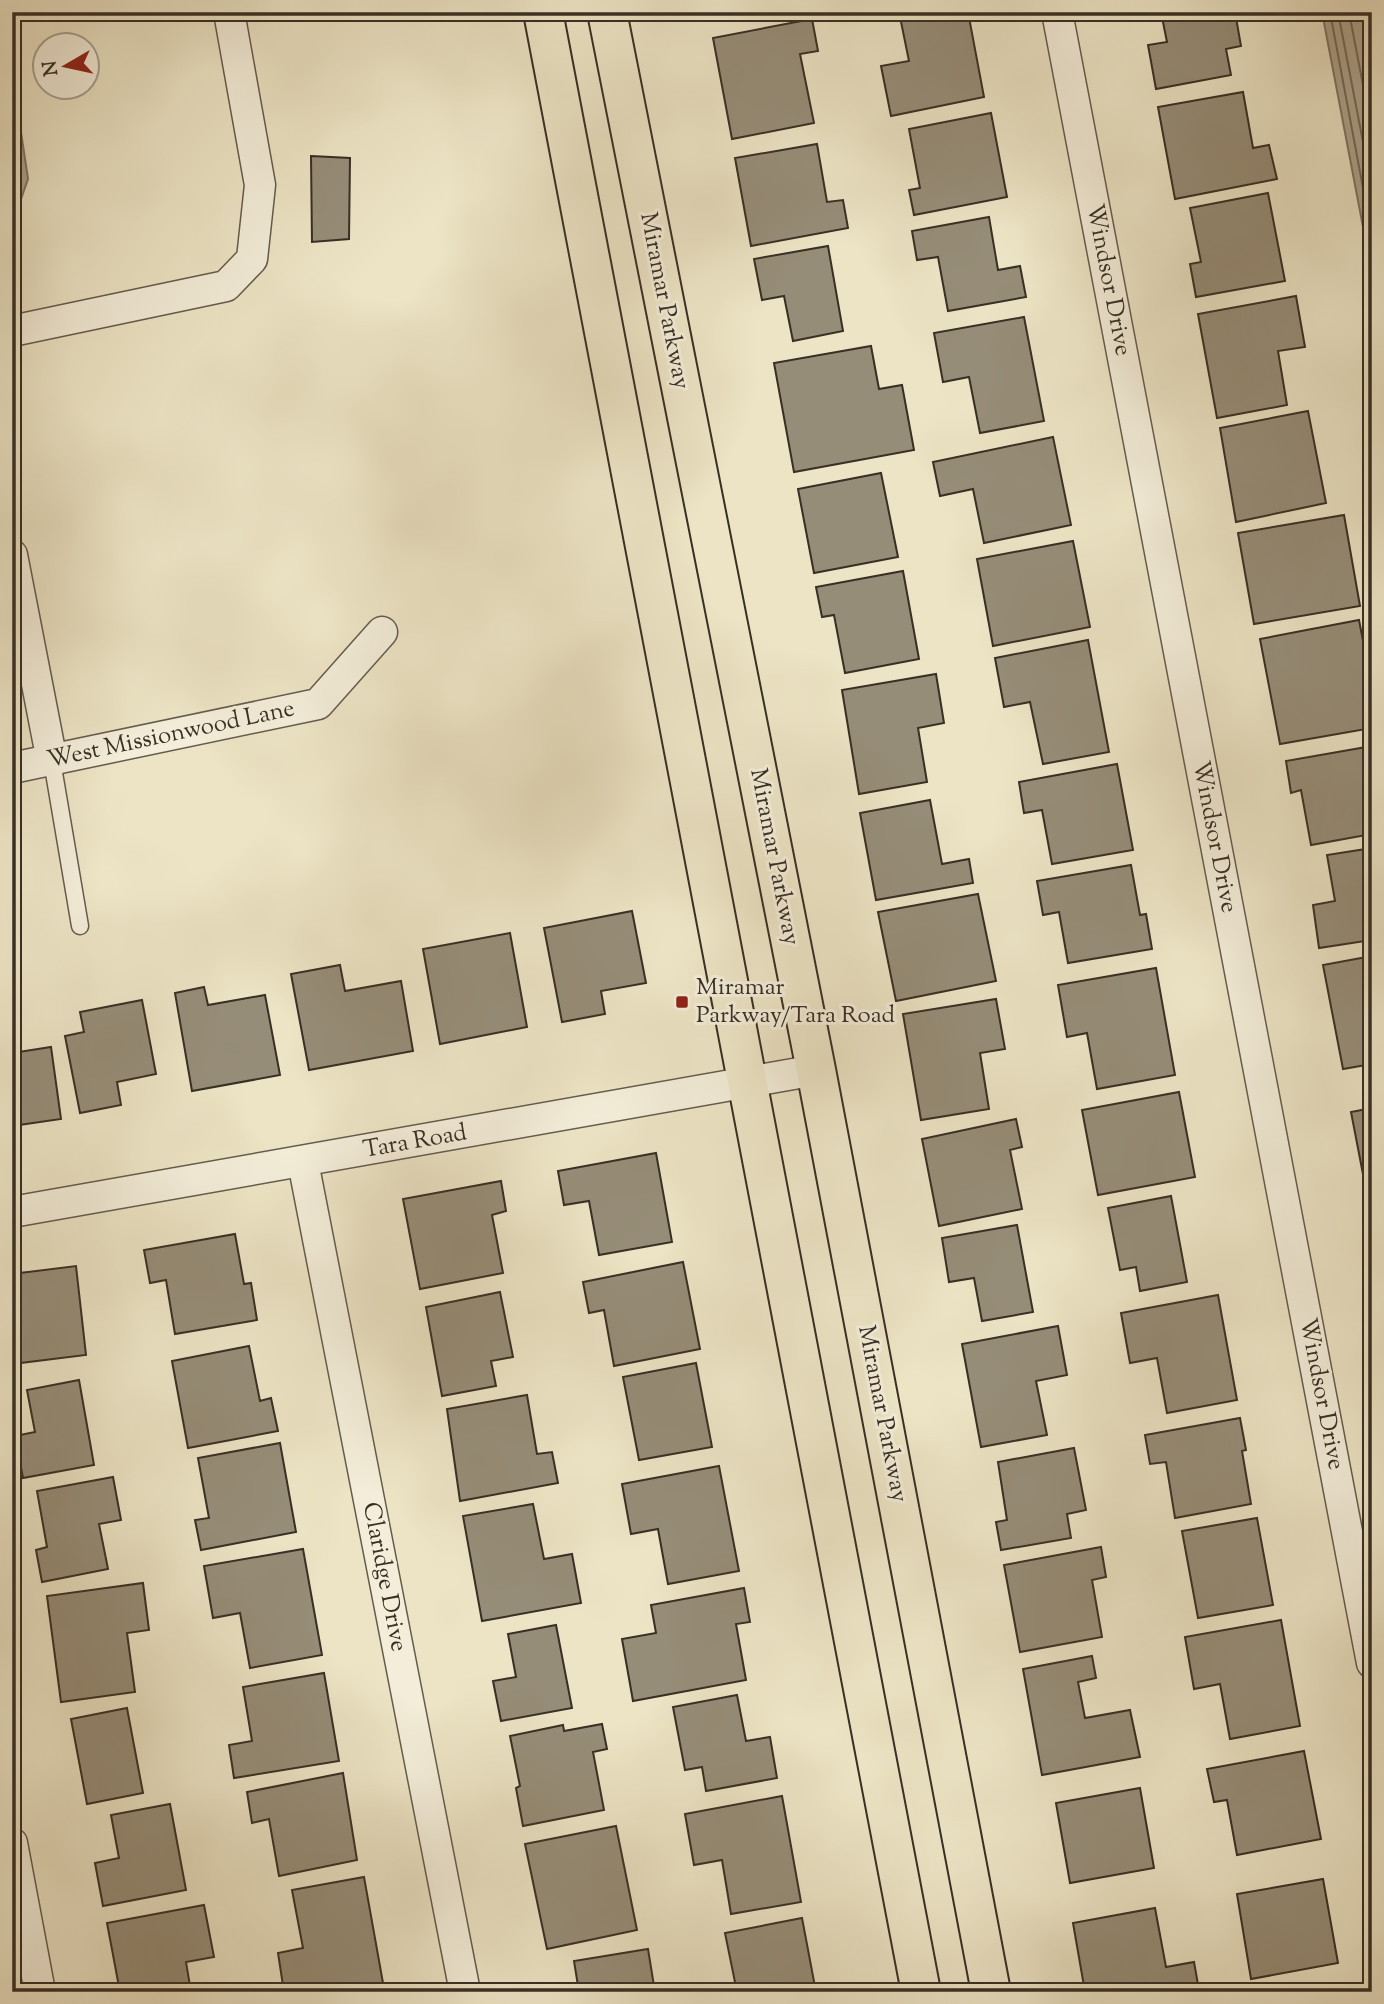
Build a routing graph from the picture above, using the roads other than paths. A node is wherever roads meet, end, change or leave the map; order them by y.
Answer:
1 (231, 12) edge
2 (543, 12) edge
3 (607, 12) edge
4 (1057, 12) edge
5 (12, 331) edge
6 (12, 555) edge
7 (382, 632) dead end
8 (52, 761) junction
9 (12, 768) edge
10 (80, 926) dead end
11 (816, 1070) junction
12 (745, 1083) junction
13 (303, 1162) junction
14 (12, 1212) edge
15 (1372, 1663) edge
16 (12, 1843) edge
17 (40, 1992) edge
18 (465, 1992) edge
19 (921, 1992) edge
20 (991, 1992) edge

1 - 5 street
2 - 12 main road
3 - 11 main road, Miramar Parkway
4 - 15 street, Windsor Drive
6 - 8 street
7 - 8 street, West Missionwood Lane
8 - 9 street, West Missionwood Lane
8 - 10 lane
11 - 12 street, Tara Road
11 - 20 main road, Miramar Parkway
12 - 13 street, Tara Road
12 - 19 main road
13 - 14 street, Tara Road
13 - 18 street, Claridge Drive
16 - 17 street

